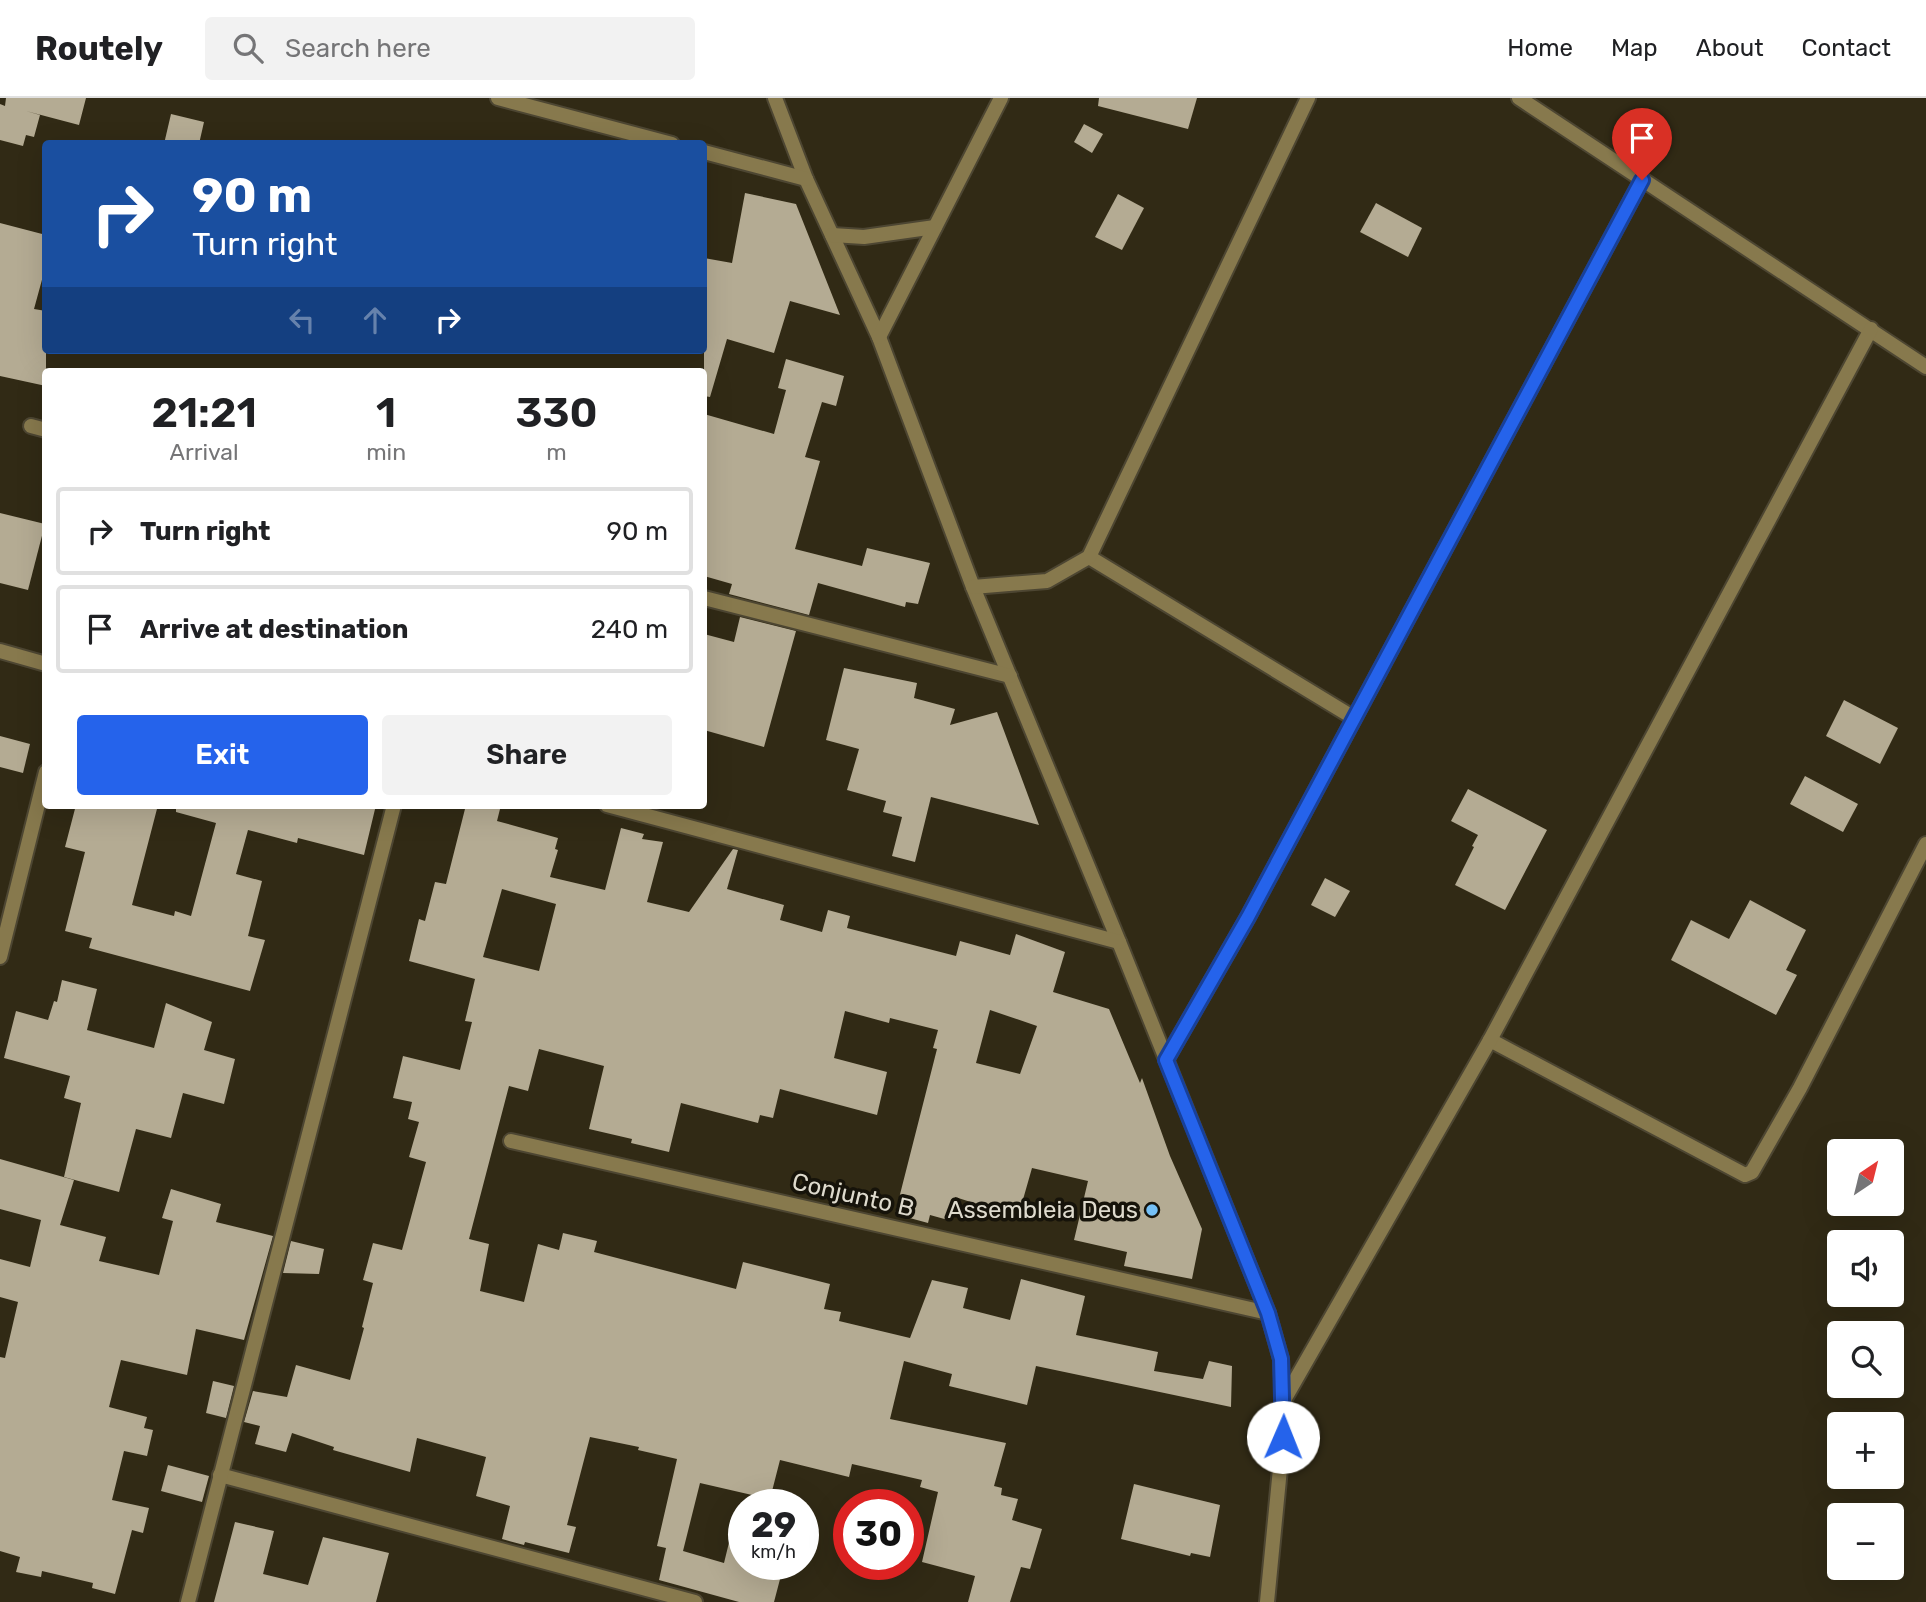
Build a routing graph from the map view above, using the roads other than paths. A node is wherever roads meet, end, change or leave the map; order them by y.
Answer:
1 (498, 98) edge
2 (775, 98) edge
3 (1001, 98) edge
4 (1308, 98) edge
5 (1518, 98) edge
6 (657, 140) edge
7 (707, 153) edge
8 (806, 178) junction
9 (1642, 180) junction
10 (935, 227) junction
11 (832, 235) junction
12 (1871, 330) junction
13 (879, 337) junction
14 (1926, 366) edge
15 (1089, 557) junction
16 (973, 587) junction
17 (707, 598) edge
18 (0, 651) edge
19 (42, 663) edge
20 (1010, 676) junction
21 (1354, 718) junction
22 (42, 788) edge
23 (393, 809) edge
24 (622, 809) edge
25 (1926, 844) edge
26 (1119, 942) junction
27 (0, 957) edge
28 (1490, 1040) junction
29 (1166, 1060) junction
30 (511, 1141) dead end
31 (1268, 1313) junction
32 (1283, 1401) junction
33 (220, 1475) junction
34 (188, 1602) edge
35 (695, 1602) edge
36 (1268, 1602) edge

1 - 6 street
2 - 8 street
3 - 10 street
4 - 15 street
5 - 9 street
7 - 8 street
8 - 11 street
9 - 12 street
9 - 21 street
10 - 11 street
10 - 13 street
11 - 13 street
12 - 14 street
12 - 28 street
13 - 16 street
15 - 16 street
15 - 21 street
16 - 20 street
17 - 20 street
18 - 19 street
20 - 26 street
21 - 29 street
22 - 27 street
23 - 33 street
24 - 26 street
25 - 28 street
26 - 29 street
28 - 32 street
29 - 31 street
30 - 31 street, Conjunto B
31 - 32 street
32 - 36 street
33 - 34 street
33 - 35 street

